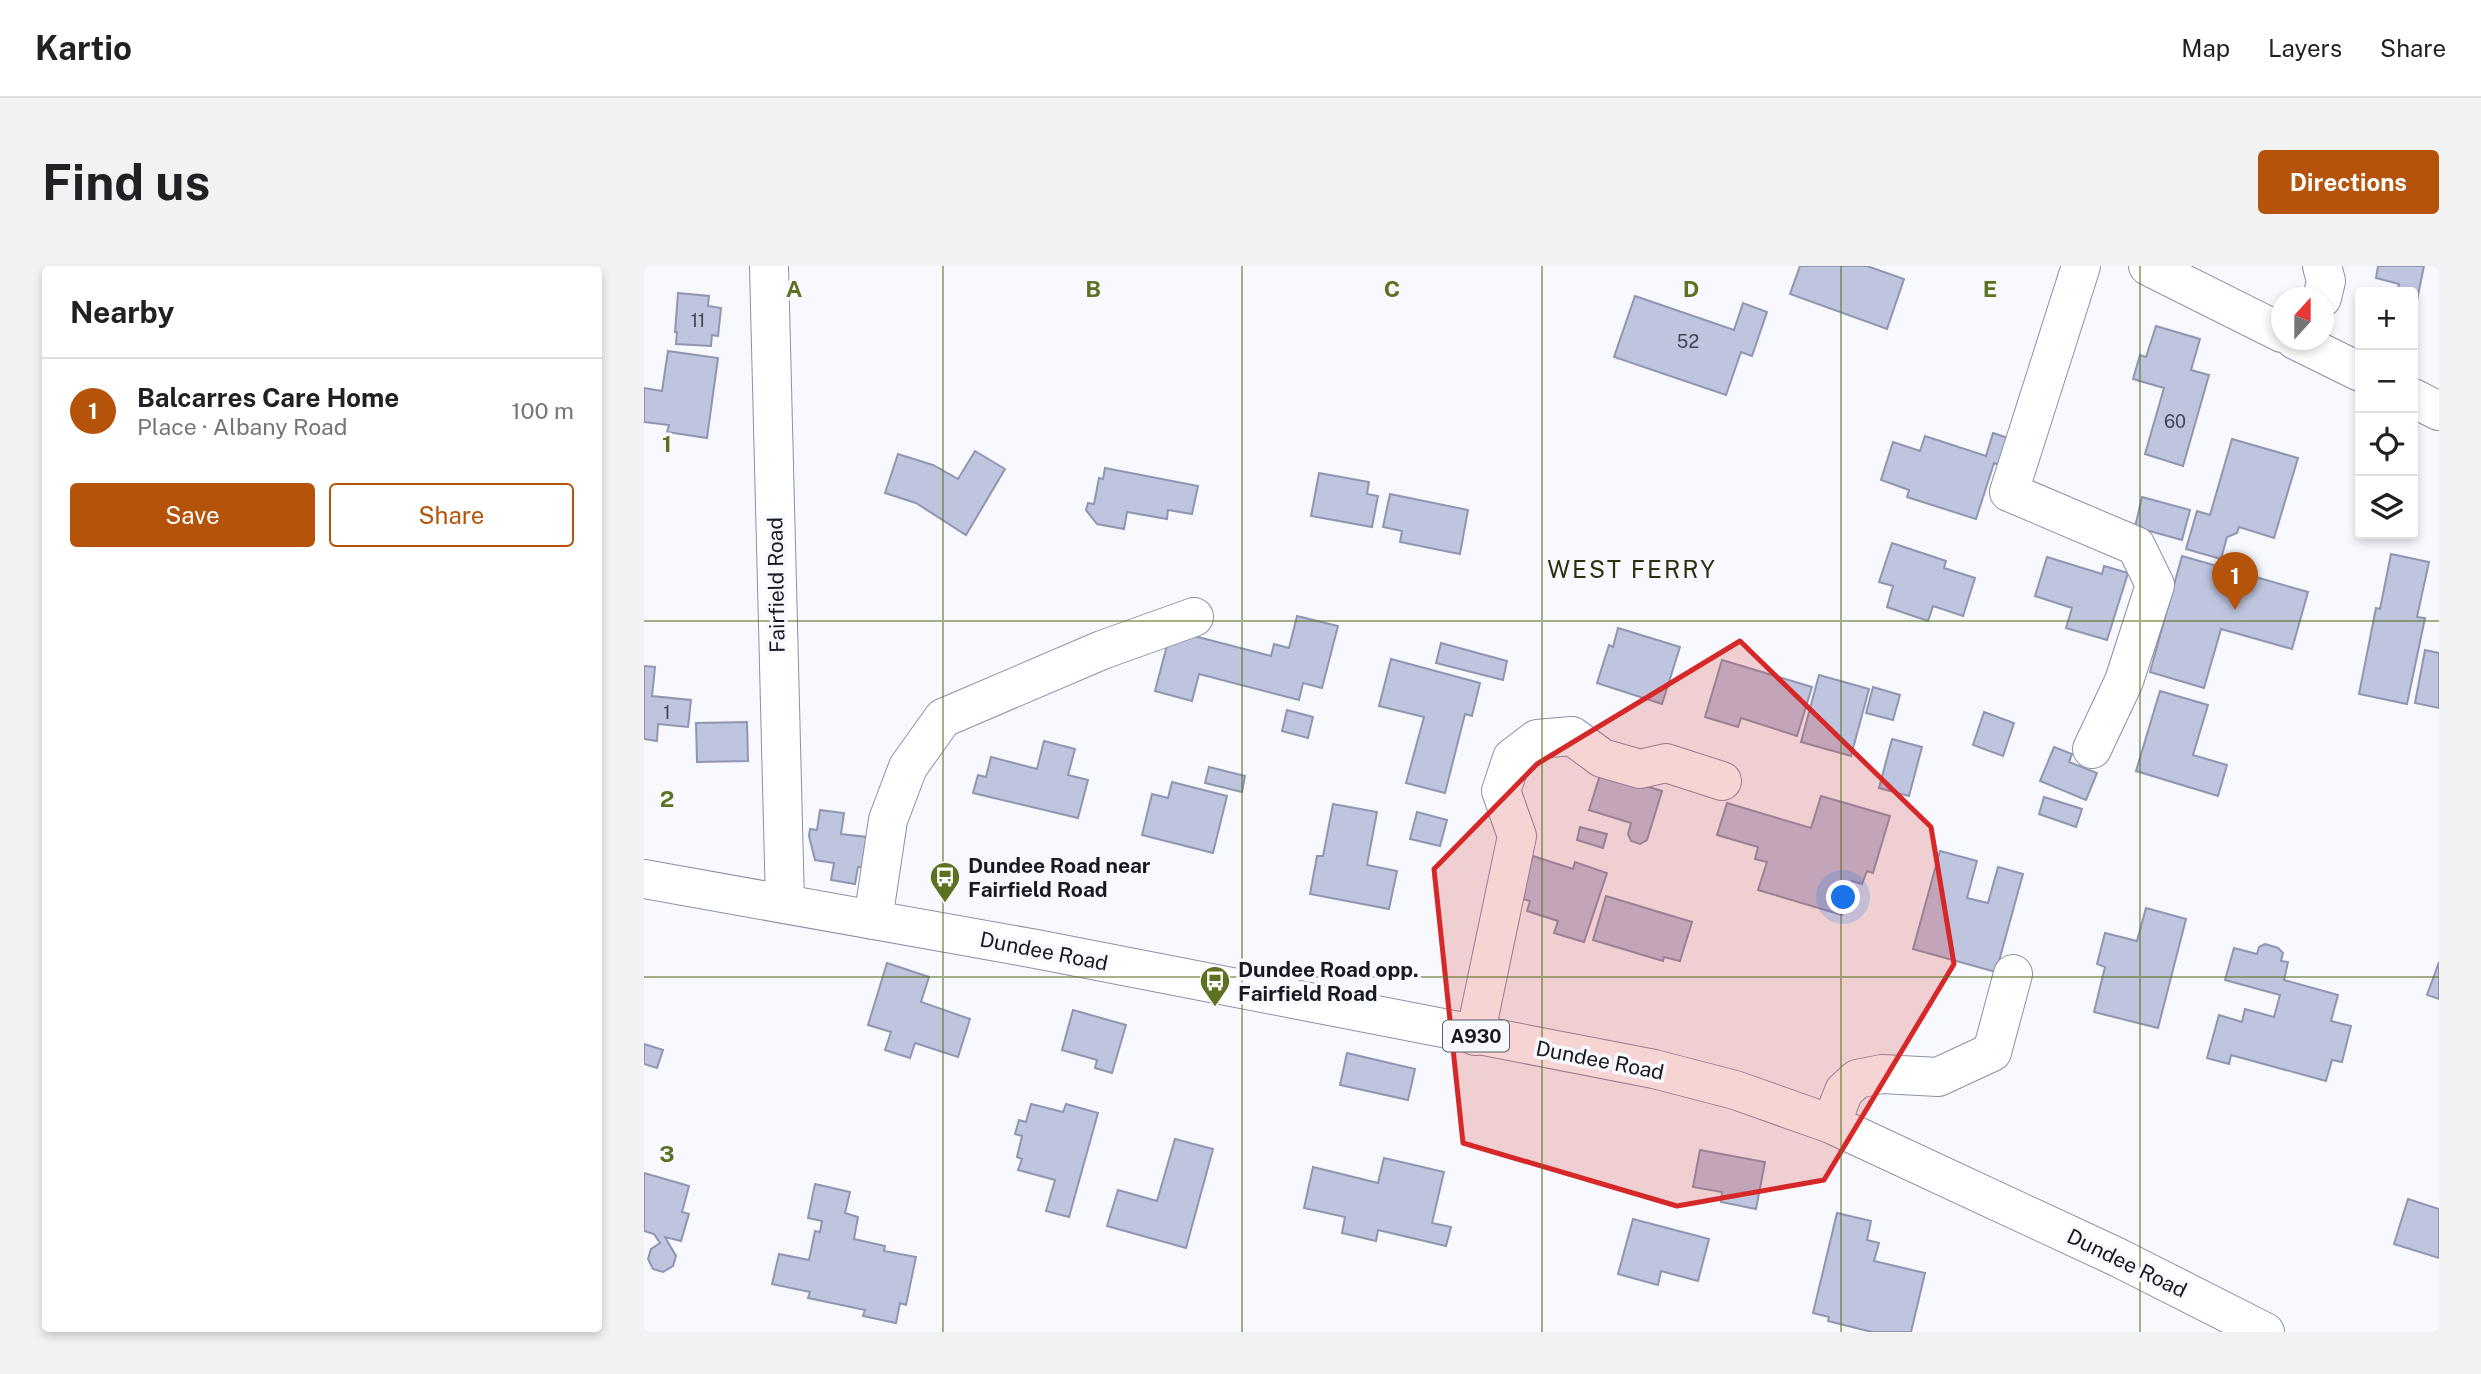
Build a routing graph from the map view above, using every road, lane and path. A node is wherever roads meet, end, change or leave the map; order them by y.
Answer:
1 (769, 266) edge
2 (2081, 266) edge
3 (2148, 266) edge
4 (2322, 266) edge
5 (2325, 287) edge
6 (2271, 326) edge
7 (2319, 350) edge
8 (2355, 369) edge
9 (2418, 400) edge
10 (2439, 411) edge
11 (1194, 617) dead end
12 (2092, 749) dead end
13 (1722, 781) dead end
14 (644, 879) edge
15 (785, 904) junction
16 (873, 920) junction
17 (2013, 974) dead end
18 (1475, 1036) junction
19 (1831, 1124) junction
20 (2264, 1332) edge

1 - 15 main road, Fairfield Road
2 - 12 main road
3 - 6 main road
4 - 5 main road
7 - 8 main road
9 - 10 main road
11 - 16 main road
13 - 18 main road
14 - 15 main road, Dundee Road / A930
15 - 16 main road, Dundee Road / A930
16 - 18 main road, Dundee Road / A930
17 - 19 main road
18 - 19 main road, Dundee Road / A930
19 - 20 main road, Dundee Road / A930

